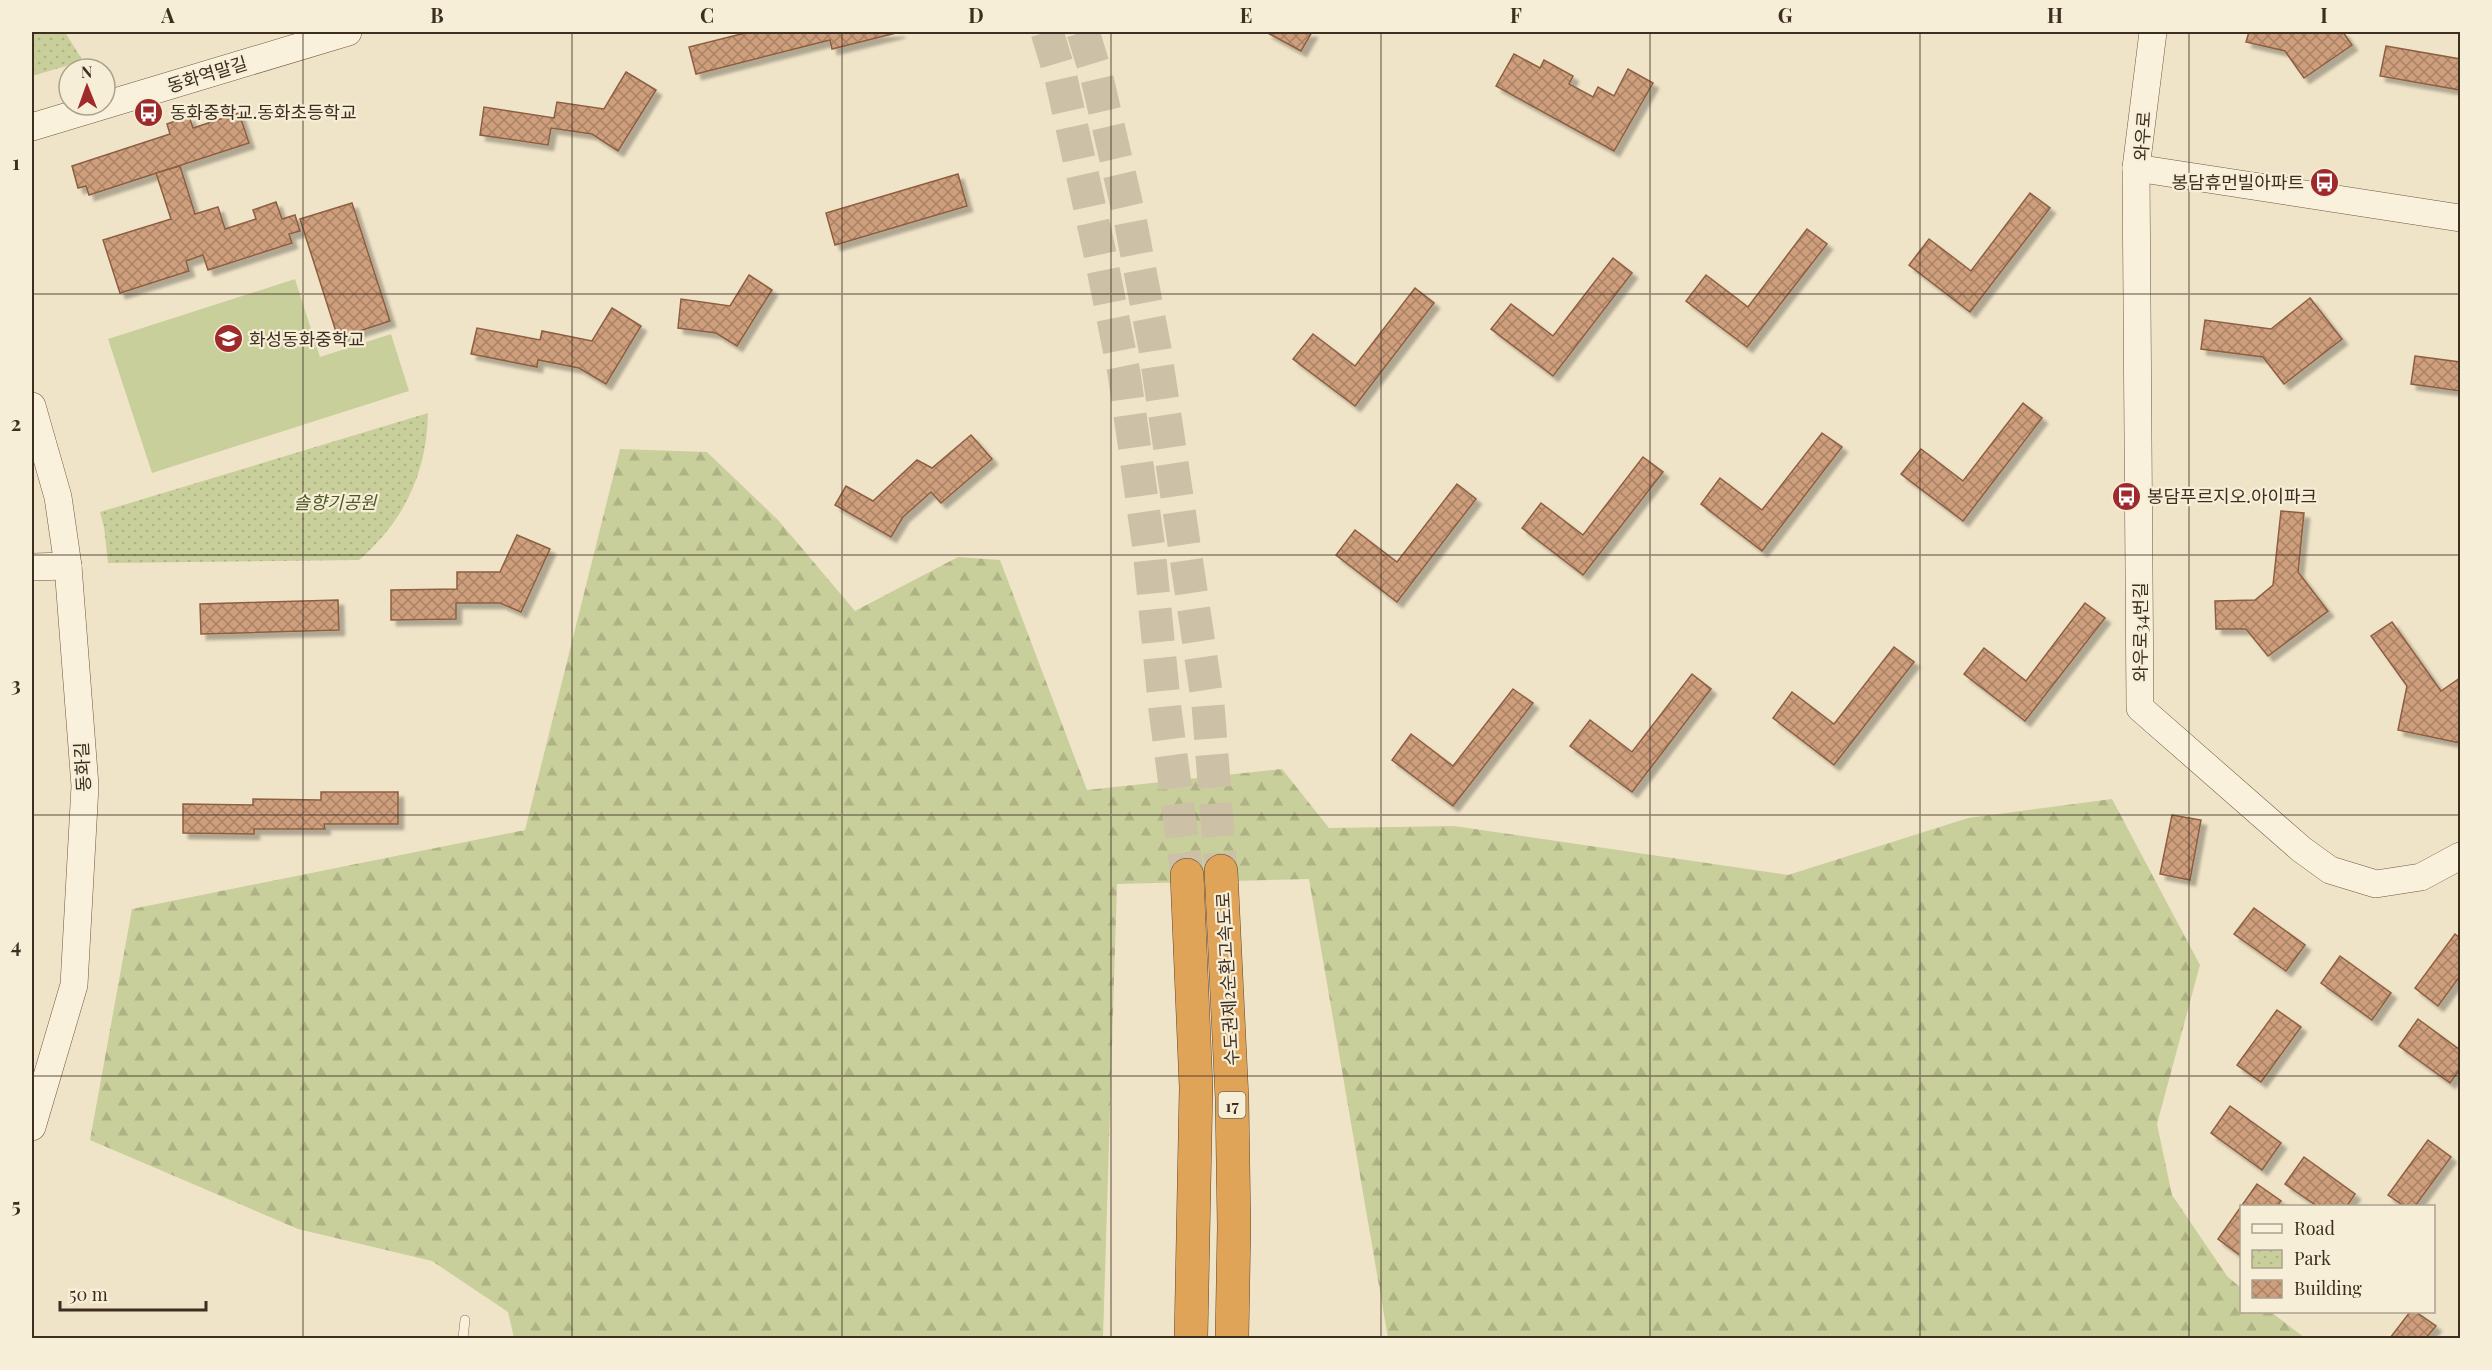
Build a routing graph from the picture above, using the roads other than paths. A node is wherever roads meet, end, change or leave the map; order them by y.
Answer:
1 (348, 32) edge
2 (2153, 32) edge
3 (32, 127) edge
4 (2136, 168) junction
5 (2460, 218) edge
6 (32, 406) edge
7 (68, 566) junction
8 (32, 567) edge
9 (2460, 856) edge
10 (1221, 871) tunnel mouth
11 (1187, 875) tunnel mouth
12 (32, 1127) edge
13 (465, 1320) dead end
14 (463, 1338) edge
15 (1191, 1338) edge
16 (1232, 1338) edge

1 - 3 street, 동화역말길
2 - 4 street, 와우로
4 - 5 street, 와우로
4 - 9 street, 와우로34번길
6 - 7 street, 동화길
7 - 8 street
7 - 12 street, 동화길
10 - 16 highway, 수도권제2순환고속도로 / 17
11 - 15 highway, 수도권제2순환고속도로 / 17
13 - 14 lane

